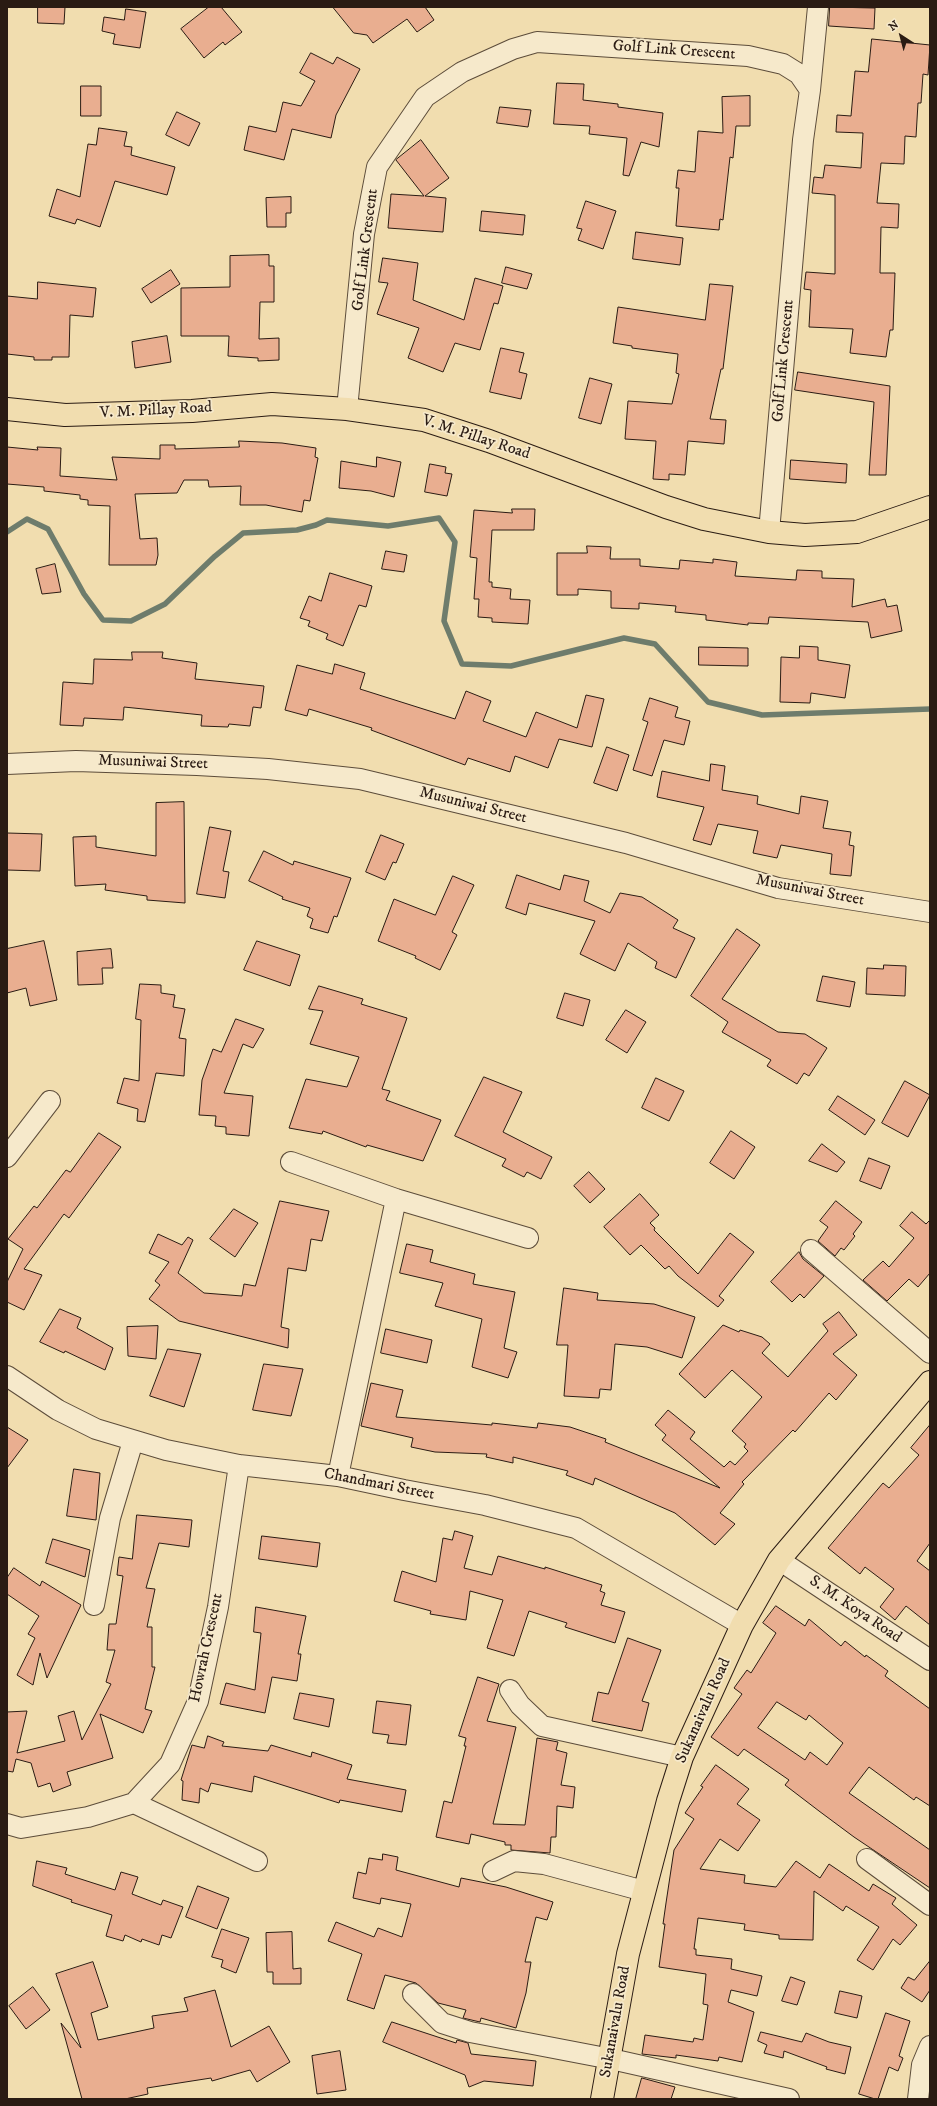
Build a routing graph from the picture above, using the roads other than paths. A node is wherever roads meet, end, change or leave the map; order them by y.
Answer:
1 (818, 7) edge
2 (810, 90) junction
3 (7, 409) edge
4 (347, 409) junction
5 (930, 507) edge
6 (769, 532) junction
7 (7, 764) edge
8 (930, 912) edge
9 (50, 1101) dead end
10 (7, 1157) edge
11 (291, 1162) dead end
12 (396, 1199) junction
13 (528, 1238) dead end
14 (811, 1250) dead end
15 (930, 1353) edge
16 (7, 1376) edge
17 (930, 1382) edge
18 (133, 1441) junction
19 (239, 1465) junction
20 (338, 1476) junction
21 (779, 1560) junction
22 (94, 1605) dead end
23 (742, 1625) junction
24 (930, 1660) edge
25 (510, 1690) dead end
26 (682, 1757) junction
27 (134, 1803) junction
28 (7, 1824) edge
29 (867, 1859) dead end
30 (257, 1861) dead end
31 (493, 1871) dead end
32 (644, 1892) junction
33 (930, 1905) edge
34 (413, 1994) dead end
35 (930, 2046) edge
36 (611, 2059) junction
37 (602, 2099) edge
38 (789, 2099) edge
39 (918, 2099) edge

1 - 2 street
2 - 4 street, Golf Link Crescent
2 - 6 street, Golf Link Crescent
3 - 4 main road, V. M. Pillay Road
4 - 6 main road, V. M. Pillay Road
5 - 6 main road, V. M. Pillay Road
7 - 8 street, Musuniwai Street
9 - 10 street
11 - 12 street
12 - 13 street
12 - 20 street
14 - 15 street
16 - 18 street, Chandmari Street
17 - 21 main road, Sukanaivalu Road
18 - 19 street, Chandmari Street
18 - 22 street
19 - 20 street, Chandmari Street
19 - 27 street, Howrah Crescent
20 - 23 street, Chandmari Street
21 - 23 main road, Sukanaivalu Road
21 - 24 street, S. M. Koya Road
23 - 26 main road, Sukanaivalu Road
25 - 26 street
26 - 32 main road, Sukanaivalu Road
27 - 28 street, Howrah Crescent
27 - 30 street
29 - 33 street
31 - 32 street
32 - 36 main road, Sukanaivalu Road
34 - 36 street
35 - 39 street
36 - 37 main road, Sukanaivalu Road
36 - 38 street

